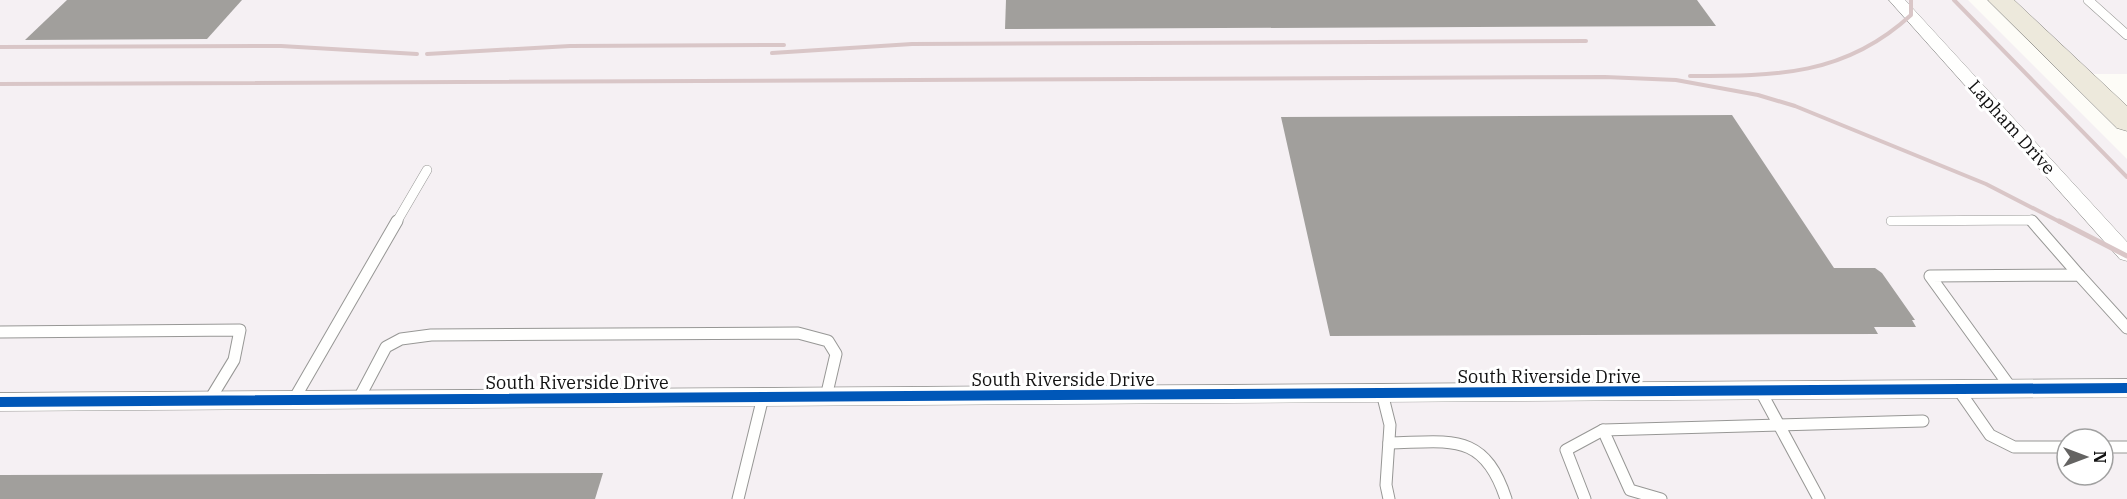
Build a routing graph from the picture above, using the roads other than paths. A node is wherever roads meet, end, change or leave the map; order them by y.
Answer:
1 (1897, 0) edge
2 (2000, 0) edge
3 (2088, 0) edge
4 (2127, 35) edge
5 (2127, 122) edge
6 (427, 170) dead end
7 (1892, 221) dead end
8 (2127, 254) edge
9 (2079, 275) junction
10 (2127, 328) edge
11 (0, 332) edge
12 (2011, 388) junction
13 (2127, 388) edge
14 (1958, 389) junction
15 (1760, 390) junction
16 (1382, 393) junction
17 (826, 397) junction
18 (763, 398) junction
19 (292, 400) junction
20 (358, 400) junction
21 (209, 401) junction
22 (0, 402) edge
23 (1923, 421) dead end
24 (1779, 423) junction
25 (1603, 430) junction
26 (1389, 443) junction
27 (2055, 447) edge
28 (738, 499) edge
29 (1389, 499) edge
30 (1506, 499) edge
31 (1585, 499) edge
32 (1661, 499) edge
33 (1819, 499) edge

1 - 8 street, Lapham Drive
2 - 5 main road
3 - 4 lane
6 - 19 lane
7 - 9 lane
9 - 10 lane
9 - 12 lane
11 - 21 lane
12 - 13 street, South Riverside Drive
12 - 14 street, South Riverside Drive
14 - 15 street, South Riverside Drive
14 - 27 lane
15 - 16 street, South Riverside Drive
15 - 24 lane
16 - 17 street, South Riverside Drive
16 - 26 lane
17 - 18 street, South Riverside Drive
17 - 20 lane
18 - 20 street, South Riverside Drive
18 - 28 lane
19 - 20 street, South Riverside Drive
19 - 21 street, South Riverside Drive
21 - 22 street, South Riverside Drive
23 - 24 lane
24 - 25 lane
24 - 33 lane
25 - 31 lane
25 - 32 lane
26 - 29 lane
26 - 30 lane

